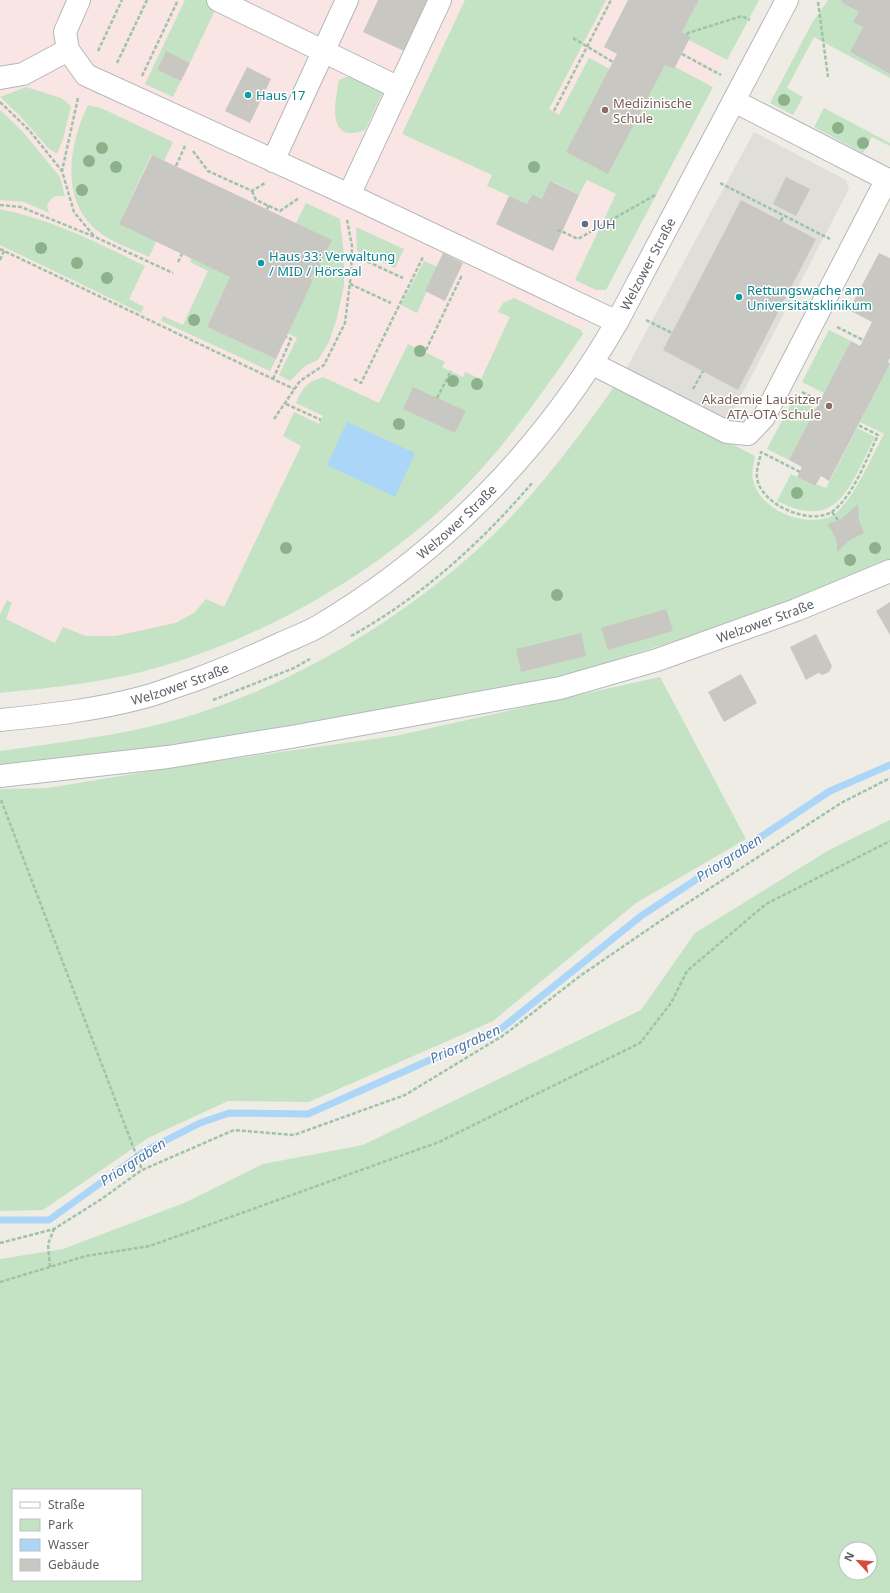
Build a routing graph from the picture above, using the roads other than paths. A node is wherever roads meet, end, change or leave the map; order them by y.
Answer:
1 (79, 0) edge
2 (218, 0) edge
3 (348, 0) edge
4 (440, 0) edge
5 (787, 0) edge
6 (68, 50) junction
7 (324, 52) junction
8 (0, 78) edge
9 (399, 88) junction
10 (734, 101) junction
11 (271, 171) junction
12 (888, 180) edge
13 (347, 205) junction
14 (617, 322) junction
15 (593, 364) junction
16 (890, 571) edge
17 (0, 720) edge
18 (0, 776) edge

1 - 6 street
2 - 7 street
3 - 7 street
4 - 9 street
5 - 10 street, Welzower Straße
6 - 8 street
6 - 11 street
7 - 9 street
7 - 11 street
9 - 13 street
10 - 12 street
10 - 14 street, Welzower Straße
11 - 13 street
12 - 15 street
13 - 14 street
14 - 15 street, Welzower Straße
15 - 17 street, Welzower Straße
16 - 18 street, Welzower Straße

